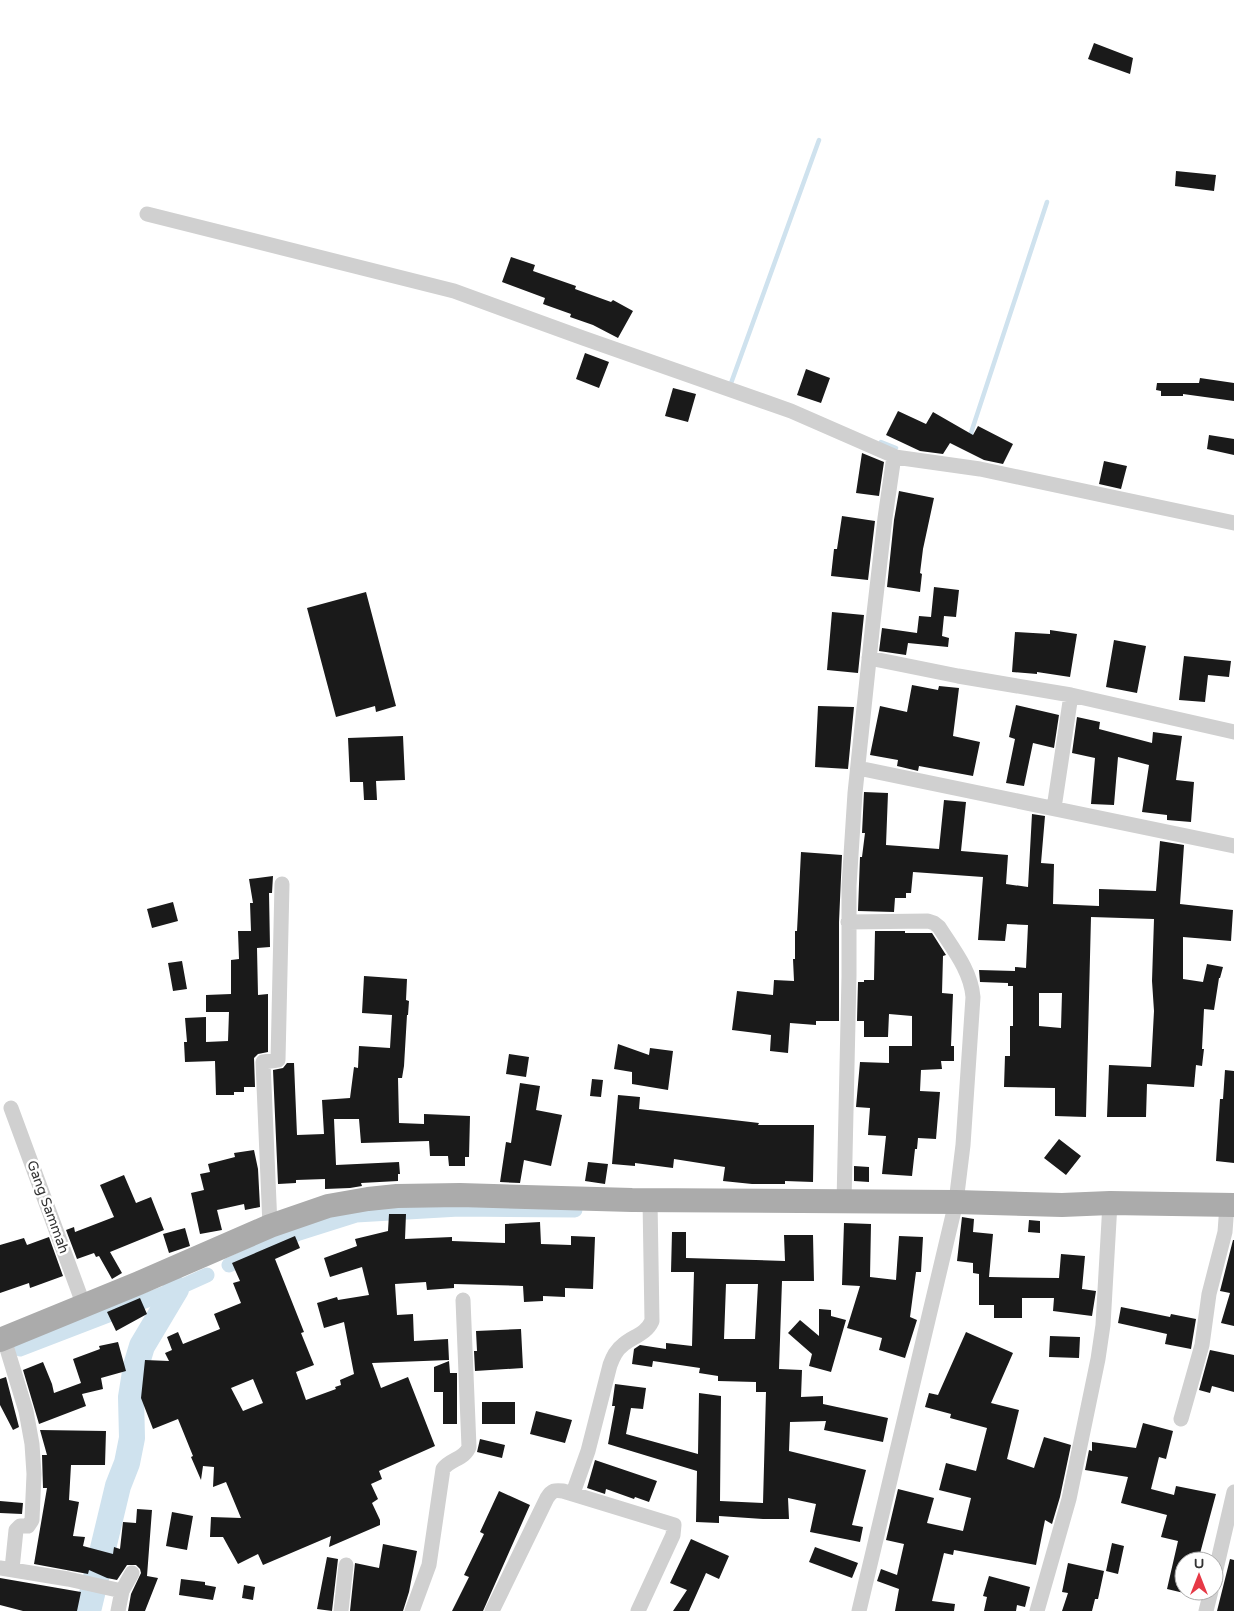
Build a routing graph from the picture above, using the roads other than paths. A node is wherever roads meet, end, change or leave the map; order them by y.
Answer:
1 (147, 214) dead end
2 (895, 457) junction
3 (1234, 523) edge
4 (869, 658) junction
5 (1071, 696) junction
6 (1234, 732) edge
7 (858, 768) junction
8 (1054, 808) junction
9 (1234, 846) edge
10 (282, 884) dead end
11 (848, 922) junction
12 (11, 1108) dead end
13 (650, 1200) junction
14 (844, 1202) junction
15 (956, 1202) junction
16 (1110, 1203) junction
17 (1230, 1205) edge
18 (270, 1226) junction
19 (462, 1300) dead end
20 (84, 1306) junction
21 (2, 1339) edge
22 (1181, 1419) dead end
23 (1234, 1492) edge
24 (573, 1494) junction
25 (1220, 1551) edge
26 (346, 1565) dead end
27 (6, 1568) edge
28 (132, 1573) dead end
29 (122, 1591) junction
30 (118, 1611) edge
31 (341, 1611) edge
32 (412, 1611) edge
33 (492, 1611) edge
34 (638, 1611) edge
35 (859, 1611) edge
36 (1037, 1611) edge

1 - 2 street
2 - 3 street
2 - 4 street
4 - 5 street
4 - 7 street
5 - 6 street
5 - 8 street
7 - 8 street
7 - 11 street
8 - 9 street
10 - 18 street
11 - 14 street
11 - 15 street
12 - 20 street, Gang Sammah
13 - 14 main road
13 - 18 main road
13 - 24 street
14 - 15 main road
15 - 16 main road
15 - 35 street
16 - 17 main road
16 - 36 street
17 - 22 street
18 - 20 main road
19 - 32 street
20 - 21 main road
21 - 27 street
23 - 25 street
24 - 33 street
24 - 34 street
26 - 31 street
27 - 29 street
28 - 29 street
29 - 30 street

